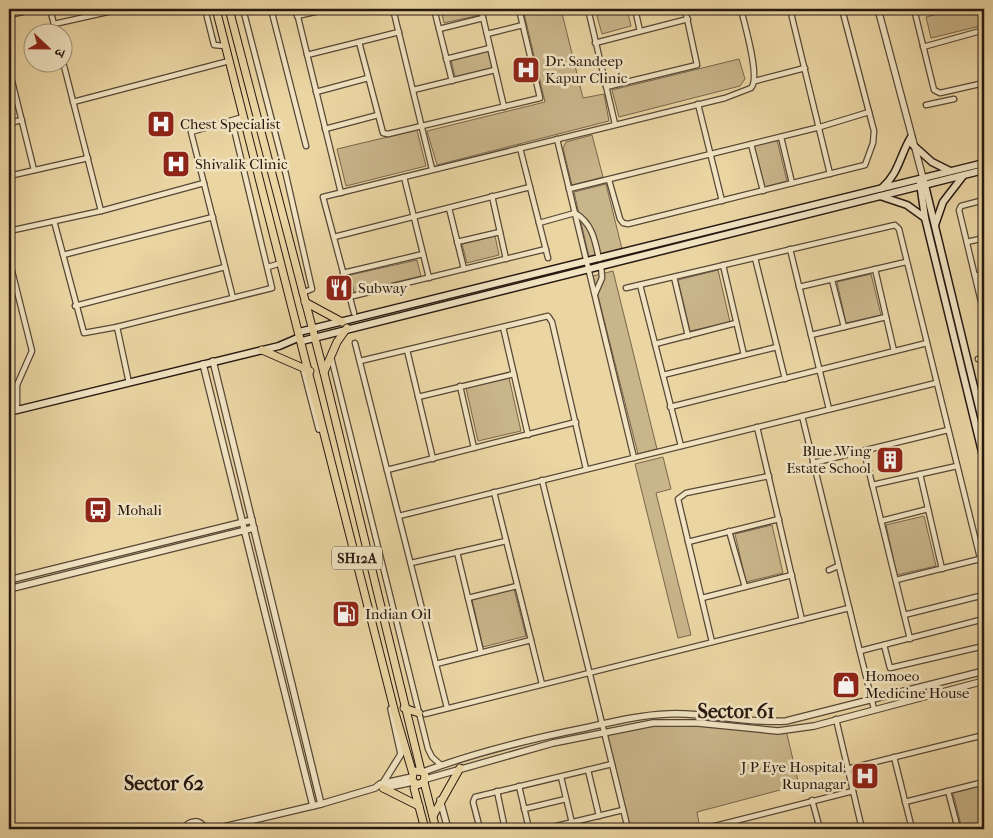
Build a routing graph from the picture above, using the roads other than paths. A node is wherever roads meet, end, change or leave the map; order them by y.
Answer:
1 (36, 9) edge
2 (50, 9) edge
3 (121, 9) edge
4 (205, 9) edge
5 (216, 9) edge
6 (228, 9) edge
7 (243, 9) edge
8 (272, 9) edge
9 (296, 9) edge
10 (328, 9) edge
11 (393, 9) edge
12 (434, 9) edge
13 (481, 9) edge
14 (519, 9) edge
15 (588, 9) edge
16 (635, 9) edge
17 (685, 9) edge
18 (740, 9) edge
19 (790, 9) edge
20 (842, 9) edge
21 (878, 9) edge
22 (916, 9) edge
23 (320, 10) edge
24 (9, 15) edge
25 (298, 16) junction
26 (483, 18) junction
27 (688, 19) junction
28 (53, 22) edge
29 (63, 22) edge
30 (523, 25) junction
31 (439, 29) junction
32 (984, 30) edge
33 (640, 31) junction
34 (399, 32) junction
35 (487, 34) junction
36 (359, 42) junction
37 (596, 43) junction
38 (225, 46) junction
39 (923, 47) junction
40 (490, 48) junction
41 (307, 55) junction
42 (446, 59) junction
43 (229, 61) junction
44 (805, 68) junction
45 (9, 69) edge
46 (496, 70) junction
47 (66, 72) edge
48 (368, 78) junction
49 (452, 81) junction
50 (755, 81) junction
51 (984, 83) edge
52 (606, 87) junction
53 (413, 90) junction
54 (316, 92) junction
55 (936, 92) junction
56 (954, 99) dead end
57 (74, 102) junction
58 (938, 103) junction
59 (698, 104) junction
60 (926, 105) dead end
61 (504, 106) junction
62 (869, 112) junction
63 (378, 115) junction
64 (243, 117) junction
65 (22, 120) junction
66 (232, 121) junction
67 (9, 123) edge
68 (615, 124) junction
69 (422, 127) junction
70 (820, 128) junction
71 (325, 129) junction
72 (781, 137) junction
73 (911, 137) junction
74 (557, 139) junction
75 (752, 144) junction
76 (913, 145) junction
77 (306, 146) dead end
78 (520, 148) junction
79 (710, 154) junction
80 (88, 158) junction
81 (984, 163) edge
82 (432, 169) junction
83 (34, 170) junction
84 (984, 170) edge
85 (950, 172) junction
86 (830, 174) junction
87 (964, 175) junction
88 (9, 176) edge
89 (404, 177) junction
90 (609, 180) junction
91 (921, 180) junction
92 (792, 183) junction
93 (204, 184) junction
94 (530, 187) junction
95 (569, 189) junction
96 (882, 189) junction
97 (763, 191) junction
98 (340, 193) junction
99 (492, 196) junction
100 (878, 196) junction
101 (984, 200) edge
102 (722, 201) junction
103 (449, 208) junction
104 (101, 211) junction
105 (575, 213) junction
106 (213, 217) junction
107 (414, 217) junction
108 (925, 218) junction
109 (54, 221) junction
110 (539, 223) junction
111 (935, 229) junction
112 (9, 231) edge
113 (500, 232) junction
114 (334, 237) junction
115 (984, 238) edge
116 (458, 242) junction
117 (967, 242) junction
118 (546, 249) junction
119 (790, 249) junction
120 (423, 254) junction
121 (63, 255) junction
122 (506, 258) junction
123 (548, 258) dead end
124 (755, 258) junction
125 (9, 259) edge
126 (600, 262) junction
127 (906, 262) junction
128 (281, 264) junction
129 (587, 265) junction
130 (723, 265) junction
131 (225, 267) junction
132 (268, 268) junction
133 (464, 269) junction
134 (875, 269) junction
135 (343, 273) junction
136 (984, 274) edge
137 (975, 276) junction
138 (674, 277) junction
139 (429, 278) junction
140 (832, 280) junction
141 (640, 286) junction
142 (799, 287) junction
143 (626, 288) dead end
144 (302, 293) junction
145 (595, 295) junction
146 (350, 297) junction
147 (233, 298) junction
148 (305, 302) junction
149 (75, 306) junction
150 (354, 313) dead end
151 (984, 314) edge
152 (886, 317) junction
153 (342, 322) junction
154 (736, 324) junction
155 (117, 327) junction
156 (503, 327) junction
157 (844, 327) junction
158 (347, 328) junction
159 (312, 329) junction
160 (811, 335) junction
161 (688, 336) junction
162 (300, 337) junction
163 (315, 338) junction
164 (356, 343) dead end
165 (926, 343) junction
166 (655, 344) junction
167 (777, 347) junction
168 (262, 350) junction
169 (407, 350) junction
170 (894, 351) junction
171 (330, 355) junction
172 (744, 355) junction
173 (984, 358) edge
174 (978, 360) dead end
175 (213, 361) junction
176 (360, 361) junction
177 (203, 364) junction
178 (306, 369) junction
179 (820, 370) junction
180 (324, 373) junction
181 (514, 374) junction
182 (662, 375) junction
183 (785, 379) junction
184 (129, 383) junction
185 (936, 383) junction
186 (460, 386) junction
187 (316, 394) junction
188 (418, 397) junction
189 (312, 402) junction
190 (670, 407) junction
191 (829, 409) junction
192 (17, 410) junction
193 (9, 412) edge
194 (802, 416) junction
195 (576, 422) junction
196 (757, 427) junction
197 (984, 428) edge
198 (948, 430) junction
199 (528, 435) junction
200 (680, 446) junction
201 (474, 448) junction
202 (864, 451) junction
203 (634, 458) junction
204 (433, 459) junction
205 (984, 460) edge
206 (813, 463) junction
207 (957, 466) junction
208 (586, 469) junction
209 (388, 470) junction
210 (920, 474) junction
211 (769, 476) junction
212 (542, 480) junction
213 (872, 485) junction
214 (494, 492) junction
215 (928, 509) junction
216 (399, 516) junction
217 (779, 519) junction
218 (252, 520) junction
219 (881, 521) junction
220 (243, 522) junction
221 (254, 528) junction
222 (245, 530) junction
223 (729, 532) junction
224 (506, 541) junction
225 (688, 542) junction
226 (136, 549) junction
227 (457, 552) junction
228 (138, 557) junction
229 (980, 559) junction
230 (73, 564) junction
231 (411, 564) junction
232 (838, 566) junction
233 (942, 569) junction
234 (829, 570) dead end
235 (75, 572) junction
236 (984, 574) edge
237 (792, 575) junction
238 (9, 580) edge
239 (896, 580) junction
240 (517, 586) junction
241 (745, 587) junction
242 (9, 589) edge
243 (984, 595) edge
244 (468, 598) junction
245 (702, 598) junction
246 (849, 608) junction
247 (904, 615) junction
248 (984, 619) edge
249 (802, 620) junction
250 (279, 631) junction
251 (270, 634) junction
252 (910, 638) junction
253 (531, 640) junction
254 (712, 642) junction
255 (884, 645) junction
256 (984, 646) edge
257 (860, 651) junction
258 (481, 652) junction
259 (436, 664) junction
260 (984, 671) edge
261 (589, 673) junction
262 (984, 680) edge
263 (542, 684) junction
264 (872, 699) junction
265 (404, 708) junction
266 (447, 708) junction
267 (874, 709) junction
268 (394, 714) junction
269 (422, 714) junction
270 (836, 719) junction
271 (744, 720) junction
272 (602, 724) junction
273 (744, 728) junction
274 (604, 732) junction
275 (984, 735) edge
276 (894, 757) junction
277 (612, 764) junction
278 (441, 765) junction
279 (460, 768) junction
280 (848, 769) junction
281 (588, 770) junction
282 (424, 776) junction
283 (561, 776) junction
284 (413, 779) junction
285 (984, 782) edge
286 (383, 786) junction
287 (519, 786) junction
288 (852, 791) junction
289 (948, 791) junction
290 (497, 792) junction
291 (566, 799) junction
292 (440, 800) junction
293 (812, 800) junction
294 (905, 802) junction
295 (321, 804) junction
296 (313, 806) junction
297 (419, 806) junction
298 (524, 809) junction
299 (623, 810) junction
300 (433, 816) junction
301 (599, 816) junction
302 (572, 823) junction
303 (725, 824) junction
304 (707, 828) edge
305 (9, 829) edge
306 (71, 829) edge
307 (184, 829) edge
308 (205, 829) edge
309 (215, 829) edge
310 (425, 829) edge
311 (436, 829) edge
312 (448, 829) edge
313 (480, 829) edge
314 (506, 829) edge
315 (529, 829) edge
316 (544, 829) edge
317 (628, 829) edge
318 (726, 829) edge
319 (820, 829) edge
320 (862, 829) edge
321 (912, 829) edge
322 (958, 829) edge

1 - 24 street
2 - 28 street
3 - 29 street
4 - 38 street
5 - 38 main road, SH12A
6 - 144 main road, SH12A
7 - 144 street
8 - 77 street
9 - 25 street
10 - 23 street
11 - 34 street
12 - 31 street
13 - 26 street
14 - 30 street
15 - 37 street
16 - 33 street
17 - 27 street
18 - 50 street
19 - 44 street
20 - 62 street
21 - 73 street
22 - 39 street
23 - 25 street
25 - 41 street
26 - 31 street
26 - 35 street
27 - 33 street
27 - 52 street
30 - 35 street
30 - 61 street
31 - 42 street
32 - 39 street
33 - 37 street
34 - 36 street
34 - 53 street
35 - 40 street
36 - 41 street
36 - 48 street
37 - 52 street
38 - 43 main road, SH12A
39 - 55 street
40 - 42 street
40 - 46 street
41 - 54 street
42 - 49 street
43 - 57 street
43 - 64 main road, SH12A
44 - 50 street
44 - 70 street
45 - 65 street
46 - 49 street
46 - 61 street
47 - 57 street
48 - 54 street
48 - 63 street
49 - 53 street
50 - 59 street
51 - 55 street
52 - 68 street
53 - 69 street
54 - 71 street
55 - 58 street
56 - 58 street
57 - 80 street
58 - 60 street
59 - 68 street
59 - 79 street
61 - 69 street
62 - 70 street
62 - 86 street
63 - 69 street
63 - 71 street
64 - 66 street
64 - 128 main road, SH12A
65 - 67 street
65 - 83 street
66 - 93 street
66 - 132 street
68 - 74 street
69 - 82 street
70 - 72 street
70 - 86 street
71 - 98 street
72 - 75 street
72 - 92 street
73 - 76 street
73 - 96 main road
74 - 78 street
74 - 95 street
75 - 79 street
75 - 97 street
76 - 85 main road
76 - 91 street
78 - 82 street
78 - 94 street
79 - 90 street
79 - 102 street
80 - 83 street
80 - 104 street
81 - 85 main road
82 - 89 street
83 - 88 street
84 - 87 main road
85 - 91 main road
86 - 92 street
87 - 91 main road
87 - 111 main road
89 - 98 street
89 - 107 street
90 - 95 street
90 - 102 street
91 - 96 main road
91 - 100 main road
91 - 108 main road
91 - 111 main road
92 - 97 street
93 - 104 street
93 - 106 street
94 - 99 street
94 - 110 street
95 - 105 street
96 - 126 main road
97 - 102 street
98 - 114 street
99 - 103 street
99 - 113 street
100 - 108 main road
100 - 126 main road
101 - 117 street
103 - 107 street
103 - 116 street
104 - 109 street
105 - 110 street
105 - 126 street
105 - 129 street
106 - 121 street
106 - 131 street
107 - 114 street
107 - 120 street
108 - 205 main road
109 - 112 street
109 - 121 street
110 - 118 street
111 - 197 main road
113 - 116 street
113 - 122 street
114 - 135 street
115 - 117 street
116 - 133 street
117 - 137 street
118 - 122 street
118 - 123 street
119 - 124 street
119 - 127 street
119 - 142 street
120 - 135 street
120 - 139 street
121 - 149 street
122 - 133 street
124 - 130 street
124 - 167 street
125 - 192 street
126 - 129 main road
126 - 145 street
127 - 134 street
127 - 165 street
128 - 132 street
128 - 162 main road, SH12A
129 - 145 street
129 - 153 main road
129 - 158 main road
130 - 138 street
130 - 154 street
131 - 147 street
131 - 149 street
132 - 147 street
133 - 139 street
134 - 140 street
134 - 152 street
135 - 146 street
136 - 137 street
137 - 151 street
138 - 141 street
138 - 161 street
139 - 146 street
140 - 142 street
140 - 157 street
141 - 143 street
141 - 166 street
142 - 160 street
144 - 148 main road, SH12A
145 - 203 street
146 - 150 street
147 - 155 street
148 - 153 main road
148 - 159 main road, SH12A
149 - 155 street
152 - 157 street
152 - 170 street
153 - 159 main road
154 - 161 street
154 - 172 street
155 - 184 street
156 - 169 street
156 - 181 street
156 - 195 street
157 - 160 street
158 - 163 main road
158 - 171 main road
159 - 162 main road
159 - 163 main road, SH12A
160 - 179 street
161 - 166 street
162 - 163 main road
162 - 168 main road
162 - 178 main road, SH12A
163 - 180 main road, SH12A
164 - 176 street
165 - 170 street
165 - 185 street
166 - 182 street
167 - 172 street
167 - 183 street
168 - 175 main road
168 - 178 main road
169 - 176 street
169 - 188 street
170 - 179 street
171 - 180 main road
171 - 269 street
172 - 182 street
173 - 174 street
175 - 177 main road
175 - 218 street
176 - 209 street
177 - 184 main road
177 - 220 street
178 - 187 main road, SH12A
178 - 189 street
179 - 183 street
179 - 191 street
180 - 265 main road, SH12A
181 - 186 street
181 - 199 street
182 - 190 street
183 - 190 street
184 - 192 main road
185 - 191 street
185 - 198 street
186 - 188 street
186 - 201 street
187 - 189 main road
187 - 268 main road, SH12A
188 - 204 street
189 - 268 street
190 - 200 street
191 - 194 street
192 - 193 main road
194 - 196 street
194 - 206 street
195 - 199 street
195 - 208 street
196 - 200 street
196 - 211 street
198 - 202 street
198 - 207 street
199 - 201 street
200 - 203 street
201 - 204 street
202 - 206 street
202 - 213 street
203 - 208 street
204 - 209 street
206 - 232 street
207 - 210 street
207 - 229 street
208 - 212 street
209 - 216 street
210 - 213 street
210 - 215 street
211 - 217 street
211 - 225 street
212 - 214 street
212 - 261 street
213 - 219 street
214 - 216 street
214 - 224 street
215 - 219 street
215 - 233 street
216 - 231 street
217 - 223 street
217 - 237 street
218 - 220 street
218 - 221 street
219 - 239 street
220 - 222 street
220 - 226 street
221 - 222 street
221 - 250 street
222 - 228 street
222 - 251 street
223 - 225 street
223 - 241 street
224 - 227 street
224 - 240 street
225 - 245 street
226 - 228 street
226 - 230 street
227 - 231 street
227 - 244 street
228 - 235 street
229 - 233 street
229 - 236 street
230 - 235 street
230 - 238 street
231 - 259 street
232 - 234 street
232 - 246 street
233 - 239 street
235 - 242 street
237 - 241 street
237 - 249 street
239 - 247 street
240 - 244 street
240 - 253 street
241 - 245 street
243 - 247 street
244 - 258 street
245 - 254 street
246 - 249 street
246 - 257 street
247 - 252 street
248 - 252 street
249 - 254 street
250 - 251 street
250 - 295 street
251 - 296 street
252 - 255 street
253 - 258 street
253 - 263 street
254 - 261 street
255 - 256 street
255 - 257 street
257 - 264 street
258 - 259 street
259 - 266 street
260 - 264 street
261 - 263 street
261 - 272 street
262 - 267 street
263 - 266 street
264 - 267 street
264 - 271 street
265 - 269 main road
265 - 282 main road, SH12A
266 - 269 street
267 - 270 street
268 - 284 main road, SH12A
268 - 286 street
269 - 278 street
270 - 273 street
270 - 280 street
271 - 272 street
271 - 273 street
272 - 274 street
272 - 278 street
273 - 274 street
274 - 277 street
274 - 279 street
275 - 276 street
276 - 280 street
276 - 294 street
277 - 281 street
277 - 299 street
278 - 282 street
279 - 282 street
279 - 292 main road
280 - 288 street
281 - 283 street
281 - 301 street
282 - 284 main road
282 - 284 main road
282 - 300 main road, SH12A
283 - 287 street
283 - 291 street
284 - 286 street
284 - 297 main road, SH12A
285 - 289 street
286 - 295 street
286 - 297 main road
287 - 290 street
287 - 298 street
288 - 293 street
288 - 320 street
289 - 294 street
289 - 322 street
290 - 313 street
290 - 314 street
291 - 298 street
291 - 302 street
292 - 300 main road
292 - 312 street
293 - 303 street
293 - 319 street
294 - 321 street
295 - 296 street
296 - 309 street
297 - 310 main road, SH12A
298 - 315 street
299 - 301 street
299 - 317 street
300 - 311 main road, SH12A
301 - 302 street
302 - 316 street
303 - 304 street
303 - 318 street
305 - 306 street
307 - 308 street

